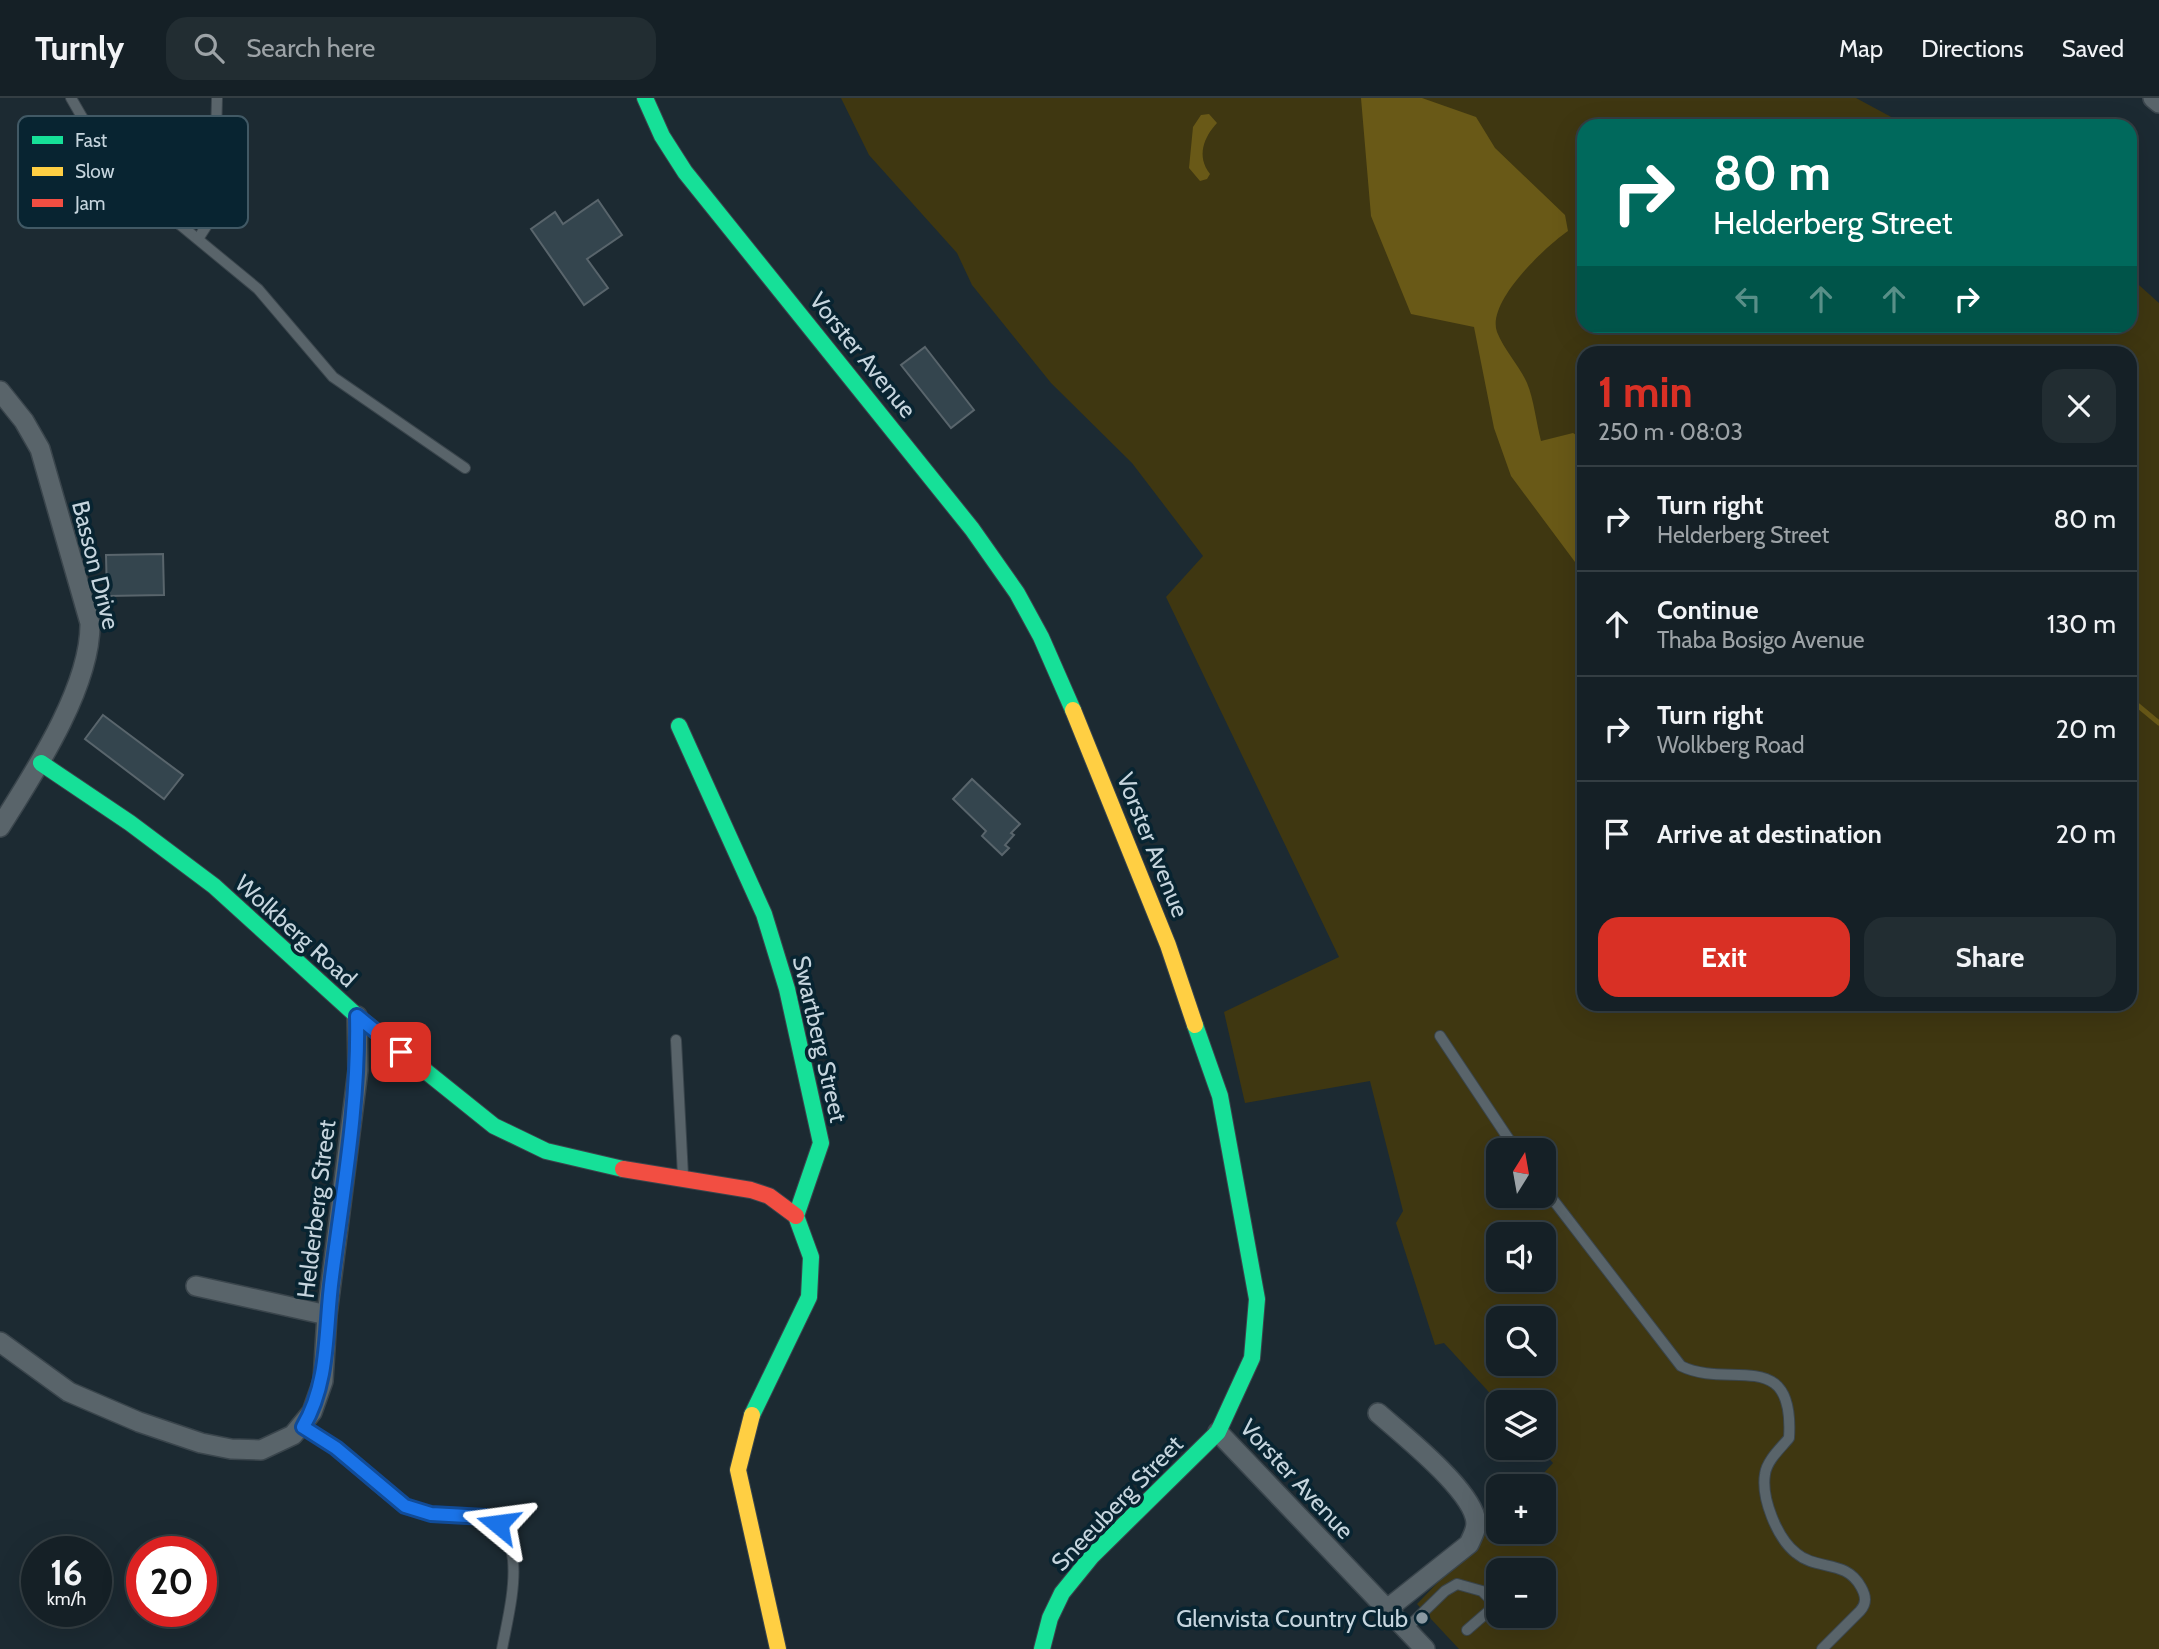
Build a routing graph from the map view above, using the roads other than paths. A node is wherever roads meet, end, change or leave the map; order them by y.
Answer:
1 (71, 98) edge
2 (217, 98) edge
3 (645, 98) edge
4 (2153, 98) edge
5 (2159, 103) edge
6 (81, 116) edge
7 (217, 116) edge
8 (185, 228) edge
9 (205, 228) edge
10 (198, 239) junction
11 (0, 391) edge
12 (465, 468) dead end
13 (679, 726) dead end
14 (41, 763) junction
15 (0, 827) edge
16 (357, 1016) junction
17 (1440, 1036) dead end
18 (382, 1037) junction
19 (676, 1040) dead end
20 (358, 1070) junction
21 (1508, 1138) edge
22 (683, 1179) junction
23 (1556, 1204) edge
24 (796, 1216) junction
25 (195, 1286) dead end
26 (327, 1315) junction
27 (0, 1342) edge
28 (1378, 1413) dead end
29 (303, 1427) junction
30 (1218, 1432) junction
31 (1486, 1594) edge
32 (1386, 1611) junction
33 (1486, 1614) edge
34 (1406, 1629) junction
35 (1467, 1630) dead end
36 (502, 1649) edge
37 (778, 1649) edge
38 (1042, 1649) edge
39 (1425, 1649) edge
40 (1822, 1649) edge

1 - 6 lane
2 - 7 lane
3 - 30 street, Vorster Avenue
4 - 5 street
8 - 10 lane
9 - 10 lane
10 - 12 lane
11 - 14 street, Basson Drive
13 - 24 street, Swartberg Street
14 - 15 street, Basson Drive
14 - 16 street, Wolkberg Road
16 - 18 street, Wolkberg Road
16 - 20 street, Helderberg Street
17 - 21 lane
18 - 20 street
18 - 22 street, Wolkberg Road
19 - 22 lane
20 - 26 street, Helderberg Street
22 - 24 street, Wolkberg Road
23 - 40 lane
24 - 37 street
25 - 26 street
26 - 29 street, Helderberg Street
27 - 29 street
28 - 32 street
29 - 36 lane
30 - 32 street, Vorster Avenue
30 - 38 street, Sneeuberg Street
31 - 34 lane
32 - 34 street, Vorster Avenue
33 - 35 lane
34 - 39 street, Vorster Avenue

